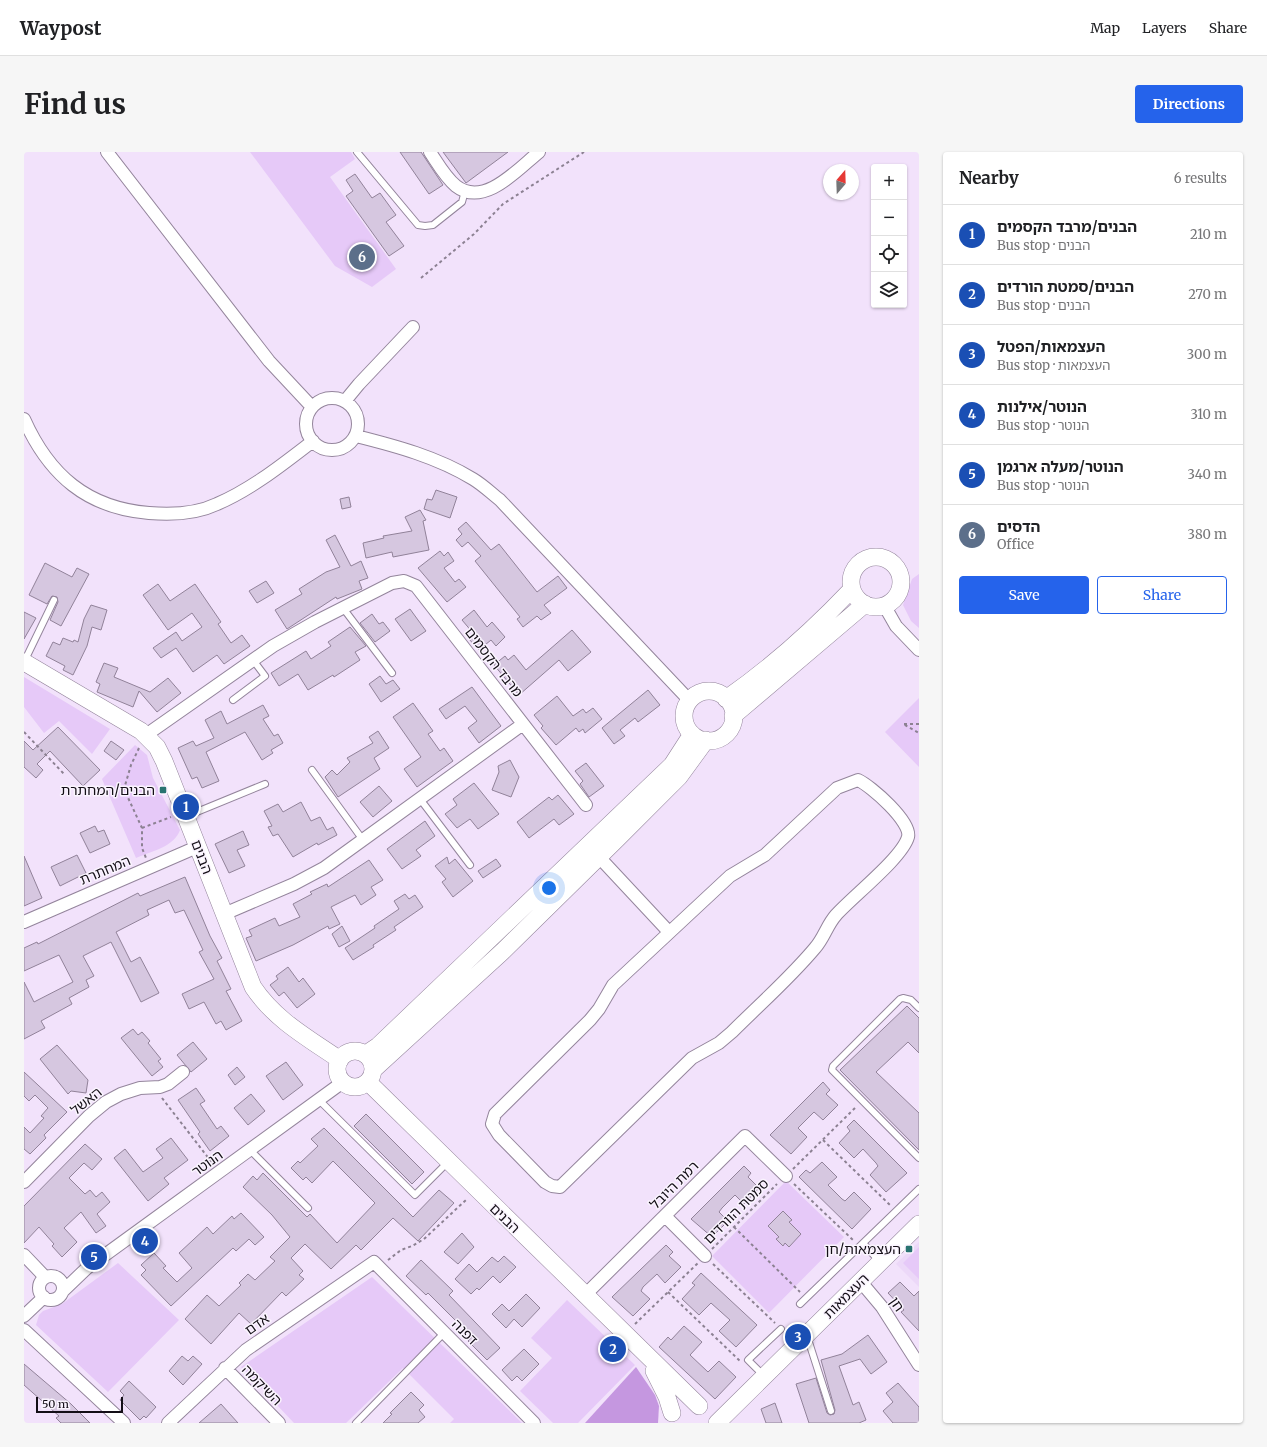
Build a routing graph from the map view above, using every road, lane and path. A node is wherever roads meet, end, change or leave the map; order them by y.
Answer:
1 (107, 152) edge
2 (357, 152) edge
3 (430, 152) edge
4 (539, 152) edge
5 (584, 152) edge
6 (465, 192) junction
7 (421, 278) dead end
8 (413, 328) dead end
9 (345, 401) junction
10 (312, 407) junction
11 (24, 419) edge
12 (356, 436) junction
13 (313, 441) junction
14 (852, 589) junction
15 (54, 600) dead end
16 (865, 604) junction
17 (884, 605) junction
18 (343, 608) junction
19 (919, 650) edge
20 (253, 660) junction
21 (24, 662) edge
22 (392, 673) dead end
23 (726, 699) junction
24 (233, 700) dead end
25 (690, 701) junction
26 (733, 716) junction
27 (523, 724) junction
28 (919, 724) edge
29 (24, 732) edge
30 (919, 733) edge
31 (146, 735) junction
32 (699, 737) junction
33 (312, 770) dead end
34 (65, 775) dead end
35 (265, 784) dead end
36 (420, 798) junction
37 (586, 805) dead end
38 (185, 814) junction
39 (142, 828) junction
40 (363, 840) junction
41 (198, 846) junction
42 (599, 857) junction
43 (470, 865) dead end
44 (149, 867) junction
45 (224, 914) junction
46 (24, 922) edge
47 (669, 932) junction
48 (919, 1008) edge
49 (340, 1060) junction
50 (369, 1068) junction
51 (183, 1072) dead end
52 (343, 1082) junction
53 (154, 1087) junction
54 (320, 1101) junction
55 (863, 1101) junction
56 (823, 1140) junction
57 (251, 1150) junction
58 (919, 1158) edge
59 (448, 1162) junction
60 (220, 1172) junction
61 (786, 1176) junction
62 (24, 1182) edge
63 (919, 1189) edge
64 (476, 1190) junction
65 (308, 1208) dead end
66 (896, 1211) junction
67 (665, 1216) junction
68 (919, 1224) edge
69 (734, 1227) junction
70 (861, 1245) junction
71 (24, 1256) edge
72 (705, 1256) junction
73 (880, 1262) junction
74 (376, 1264) junction
75 (87, 1268) junction
76 (51, 1277) junction
77 (862, 1282) junction
78 (63, 1290) junction
79 (668, 1292) junction
80 (584, 1296) junction
81 (44, 1297) junction
82 (807, 1298) junction
83 (800, 1304) dead end
84 (24, 1316) edge
85 (781, 1329) joint
86 (24, 1330) edge
87 (444, 1333) junction
88 (624, 1335) junction
89 (807, 1336) junction
90 (643, 1354) junction
91 (919, 1365) edge
92 (744, 1366) dead end
93 (225, 1368) junction
94 (765, 1377) junction
95 (831, 1411) dead end
96 (708, 1416) edge
97 (670, 1418) edge
98 (124, 1423) edge
99 (168, 1423) edge
100 (278, 1423) edge
101 (356, 1423) edge
102 (534, 1423) edge

1 - 10 street
2 - 6 lane
3 - 6 street
4 - 6 street
5 - 7 path
8 - 9 street
9 - 10 street
9 - 12 street
10 - 13 street
11 - 13 street
12 - 13 street
12 - 25 street
14 - 16 street
14 - 17 street
14 - 23 street
15 - 21 lane
16 - 17 street
16 - 26 street
17 - 19 street
18 - 20 street, מרבד הקסמים
18 - 22 lane
18 - 27 street, מרבד הקסמים
20 - 24 lane
20 - 31 street, מרבד הקסמים
21 - 31 street, הבנים
23 - 25 street
23 - 26 street
25 - 32 street
26 - 32 street
27 - 36 street
27 - 37 street, מרבד הקסמים
28 - 30 path
29 - 34 path
31 - 38 street, הבנים
31 - 39 path
32 - 42 street
32 - 50 street
33 - 40 lane
35 - 38 lane
36 - 40 street
36 - 43 lane
38 - 39 path
38 - 41 street, הבנים
39 - 44 path
40 - 45 street
41 - 44 street, המחתרת
41 - 45 street, הבנים
42 - 47 street
42 - 50 street
44 - 46 street, המחתרת
45 - 49 street, הבנים
47 - 47 street
48 - 55 lane
49 - 50 street
49 - 52 street
50 - 52 street
50 - 59 street, הבנים
51 - 53 street, האשל
52 - 54 street, הנוטר
53 - 60 path
53 - 62 street, האשל
54 - 57 street, הנוטר
54 - 59 lane
55 - 56 path, סמטת הוורדים
55 - 58 lane
56 - 61 path, סמטת הוורדים
56 - 66 path
57 - 60 street, הנוטר
57 - 65 lane
59 - 64 street, הבנים
60 - 75 street, הנוטר
61 - 67 street, רמת היובל
61 - 69 path, סמטת הוורדים
61 - 70 path
63 - 66 lane
64 - 74 path
64 - 80 street, הבנים
66 - 70 lane
67 - 72 street
67 - 80 street, רמת היובל
68 - 73 street, העצמאות
69 - 72 path, סמטת הוורדים
69 - 82 path
70 - 73 lane
70 - 82 lane
71 - 76 street
72 - 79 path, סמטת הוורדים
72 - 85 path
73 - 77 street, העצמאות
74 - 87 street, דפנה
74 - 93 street, אדם
75 - 76 street, הנוטר
75 - 78 street, הנוטר
76 - 78 street
76 - 81 street
77 - 89 street, העצמאות
77 - 91 street, חן
78 - 81 street
79 - 88 path, סמטת הוורדים
79 - 92 path
80 - 88 street, הבנים
81 - 84 street
82 - 83 lane
85 - 94 lane
86 - 98 street
87 - 101 lane
87 - 102 street, דפנה
88 - 90 street, הבנים
89 - 94 street, העצמאות
89 - 95 lane
90 - 96 street, הבנים
90 - 97 street, הבנים
93 - 99 street, אדם
93 - 100 street, השיקמה
94 - 96 street, העצמאות
96 - 97 street

